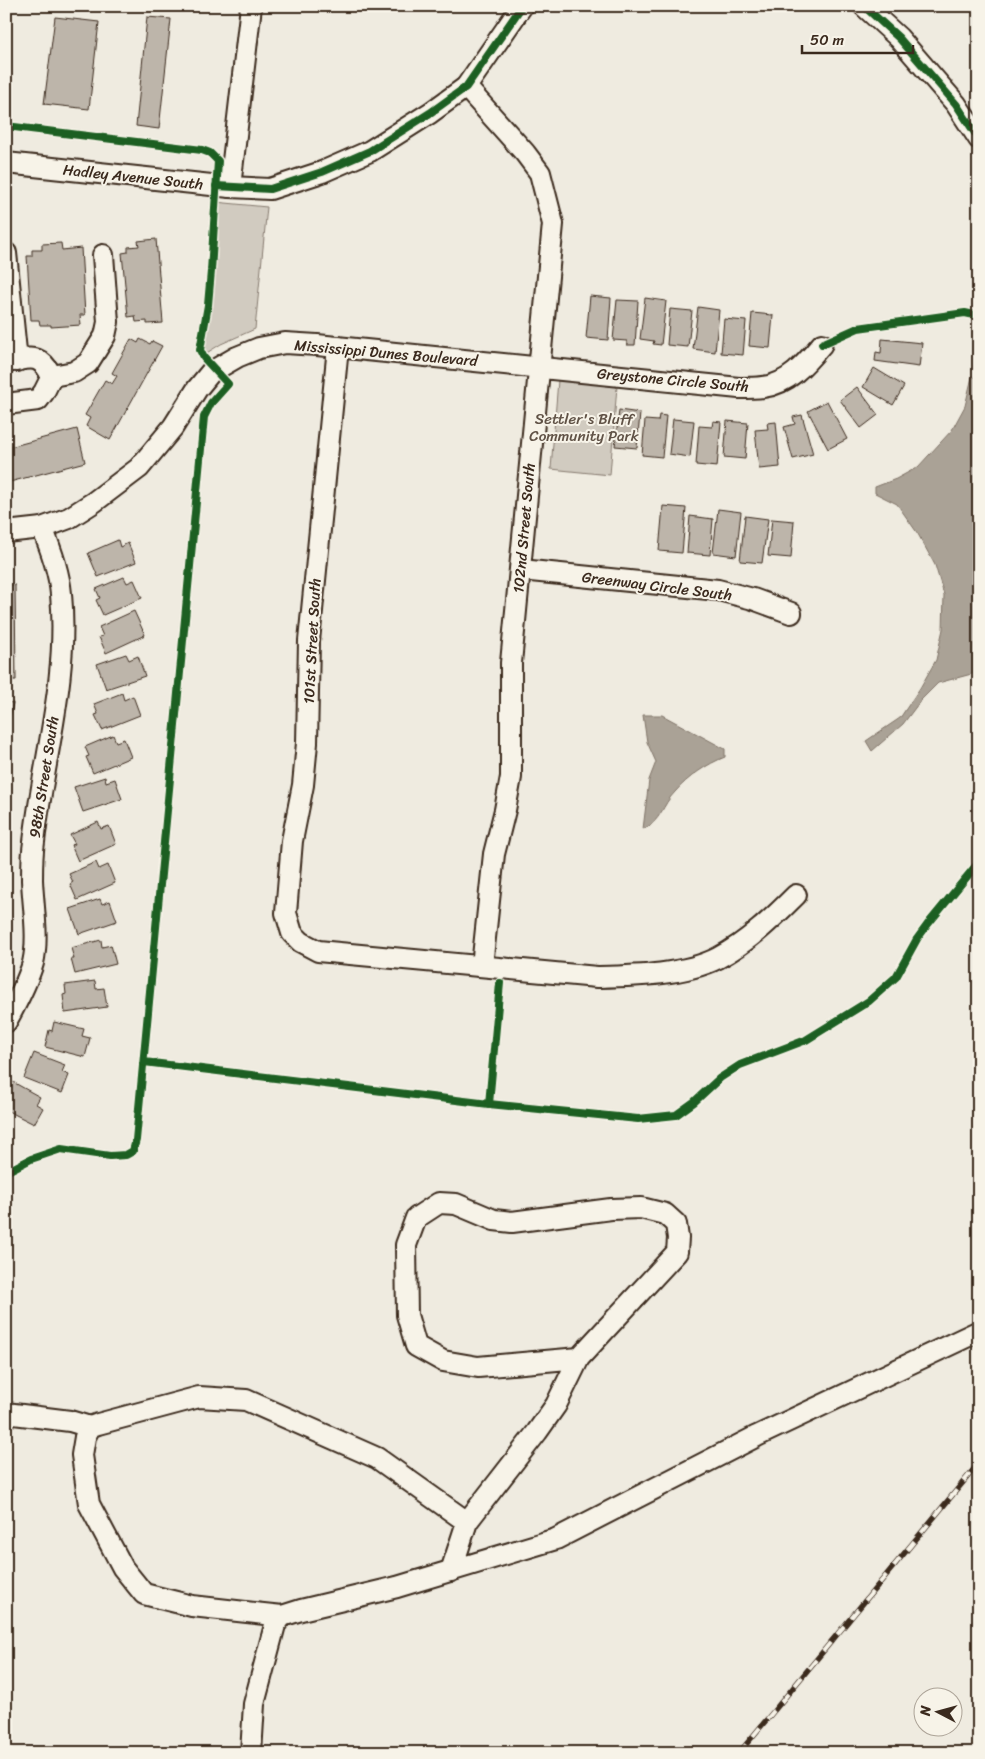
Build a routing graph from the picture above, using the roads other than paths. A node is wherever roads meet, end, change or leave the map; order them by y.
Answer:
1 (251, 6) edge
2 (522, 6) edge
3 (864, 6) edge
4 (466, 87) junction
5 (979, 139) edge
6 (6, 163) edge
7 (230, 188) junction
8 (6, 253) edge
9 (103, 256) dead end
10 (822, 344) dead end
11 (338, 347) junction
12 (12, 362) edge
13 (539, 367) junction
14 (52, 376) junction
15 (6, 404) edge
16 (42, 528) junction
17 (6, 532) edge
18 (521, 570) junction
19 (791, 613) dead end
20 (796, 895) dead end
21 (482, 966) junction
22 (6, 1022) edge
23 (979, 1331) edge
24 (579, 1358) junction
25 (6, 1413) edge
26 (90, 1427) junction
27 (467, 1522) junction
28 (451, 1571) junction
29 (282, 1616) junction
30 (251, 1753) edge

1 - 7 street
2 - 4 street, Hadley Avenue South
3 - 5 street
4 - 7 street, Hadley Avenue South
4 - 13 street, 102nd Street South
6 - 7 street, Hadley Avenue South
8 - 12 street
9 - 14 street
10 - 13 street, Greystone Circle South
11 - 13 street, Mississippi Dunes Boulevard
11 - 16 street, Mississippi Dunes Boulevard
11 - 21 street, 101st Street South
12 - 14 street
13 - 18 street, 102nd Street South
14 - 15 street
16 - 17 street, Mississippi Dunes Boulevard
16 - 22 street, 98th Street South
18 - 19 street, Greenway Circle South
18 - 21 street, 102nd Street South
20 - 21 street
23 - 28 street
24 - 24 street
24 - 27 street
25 - 26 street
26 - 27 street
26 - 29 street
27 - 28 street
28 - 29 street
29 - 30 street

